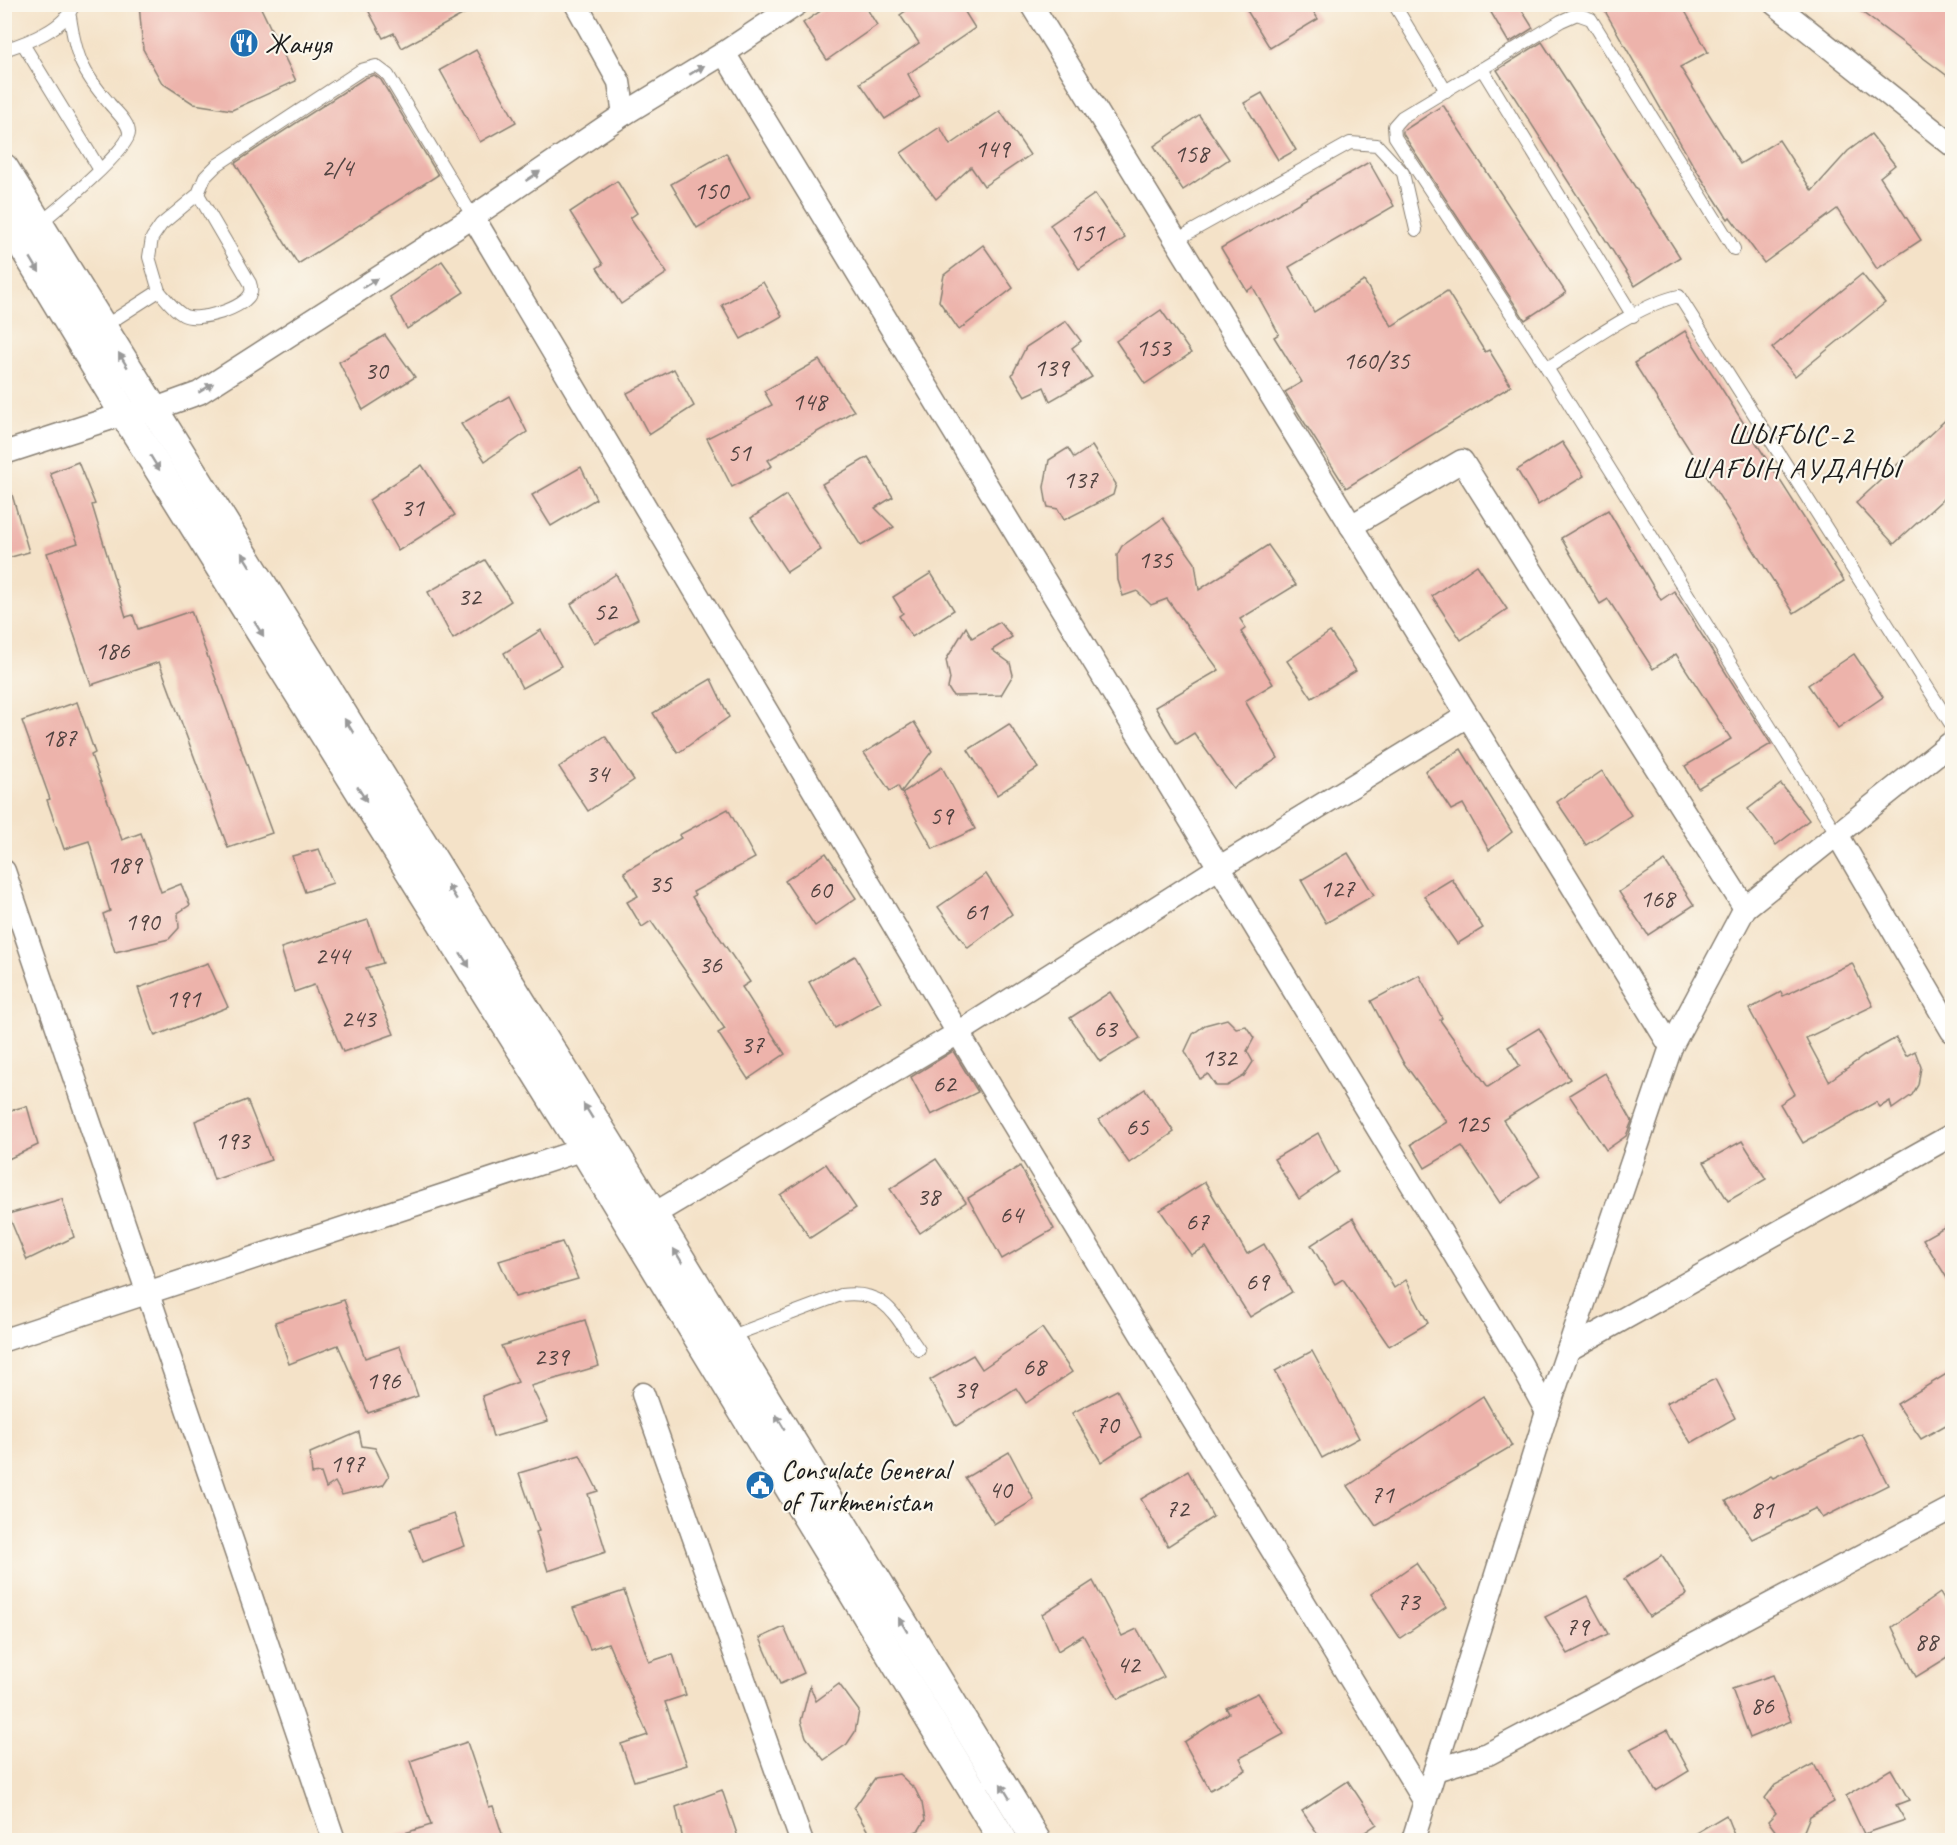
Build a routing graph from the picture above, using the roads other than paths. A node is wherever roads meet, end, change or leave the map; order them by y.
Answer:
1 (576, 4) edge
2 (797, 4) edge
3 (1031, 4) edge
4 (1394, 4) edge
5 (1775, 4) edge
6 (72, 11) edge
7 (22, 44) junction
8 (4, 50) edge
9 (724, 53) junction
10 (1482, 69) junction
11 (1446, 91) junction
12 (624, 114) junction
13 (1953, 145) edge
14 (4, 168) edge
15 (100, 170) junction
16 (198, 194) junction
17 (4, 215) edge
18 (473, 217) junction
19 (39, 224) junction
20 (1416, 230) dead end
21 (1176, 240) junction
22 (1734, 249) dead end
23 (159, 291) junction
24 (1633, 316) junction
25 (103, 327) junction
26 (1547, 368) junction
27 (152, 410) junction
28 (124, 414) junction
29 (4, 453) edge
30 (1351, 526) junction
31 (1467, 716) junction
32 (1953, 726) edge
33 (1953, 742) edge
34 (1838, 836) junction
35 (1220, 867) junction
36 (4, 871) edge
37 (1745, 908) junction
38 (1953, 1031) edge
39 (958, 1033) junction
40 (1671, 1047) junction
41 (1953, 1135) edge
42 (596, 1145) junction
43 (641, 1221) junction
44 (149, 1293) junction
45 (728, 1337) junction
46 (4, 1340) edge
47 (919, 1350) dead end
48 (1568, 1350) junction
49 (643, 1394) dead end
50 (1547, 1412) junction
51 (1953, 1508) edge
52 (1435, 1770) junction
53 (1424, 1800) junction
54 (334, 1840) edge
55 (801, 1840) edge
56 (1002, 1840) edge
57 (1036, 1840) edge
58 (1413, 1840) edge

1 - 12 street
2 - 9 street
3 - 21 street
4 - 11 lane
5 - 13 street
6 - 7 lane
6 - 15 lane
7 - 8 lane
7 - 15 lane
12 -> 9 street
9 - 35 street
10 - 11 lane
10 - 22 lane
10 - 24 lane
11 - 26 lane
18 -> 12 street
14 - 19 street
15 - 19 lane
16 - 18 lane
16 - 23 lane
16 - 23 lane
17 -> 28 street
27 -> 18 street
18 - 39 street
19 - 25 street
20 - 21 lane
21 - 30 street
23 - 25 lane
24 - 26 lane
24 - 32 lane
27 -> 25 street
26 - 34 lane
27 - 28 street
42 -> 27 street
28 - 29 street
28 -> 42 street
30 - 31 street
30 - 37 street
31 - 35 street
31 - 40 street
33 - 34 street
34 - 37 street
34 - 38 street
35 - 39 street
35 - 50 street
36 - 44 street
37 - 40 street
39 - 43 street
39 - 53 street
40 - 48 street
41 - 48 street
42 - 43 street
42 - 44 street
45 -> 43 street
43 - 56 street
44 - 46 street
44 - 54 street
45 - 47 lane
57 -> 45 street
48 - 50 street
49 - 55 street
50 - 52 street
51 - 52 street
52 - 53 street
53 - 58 street

